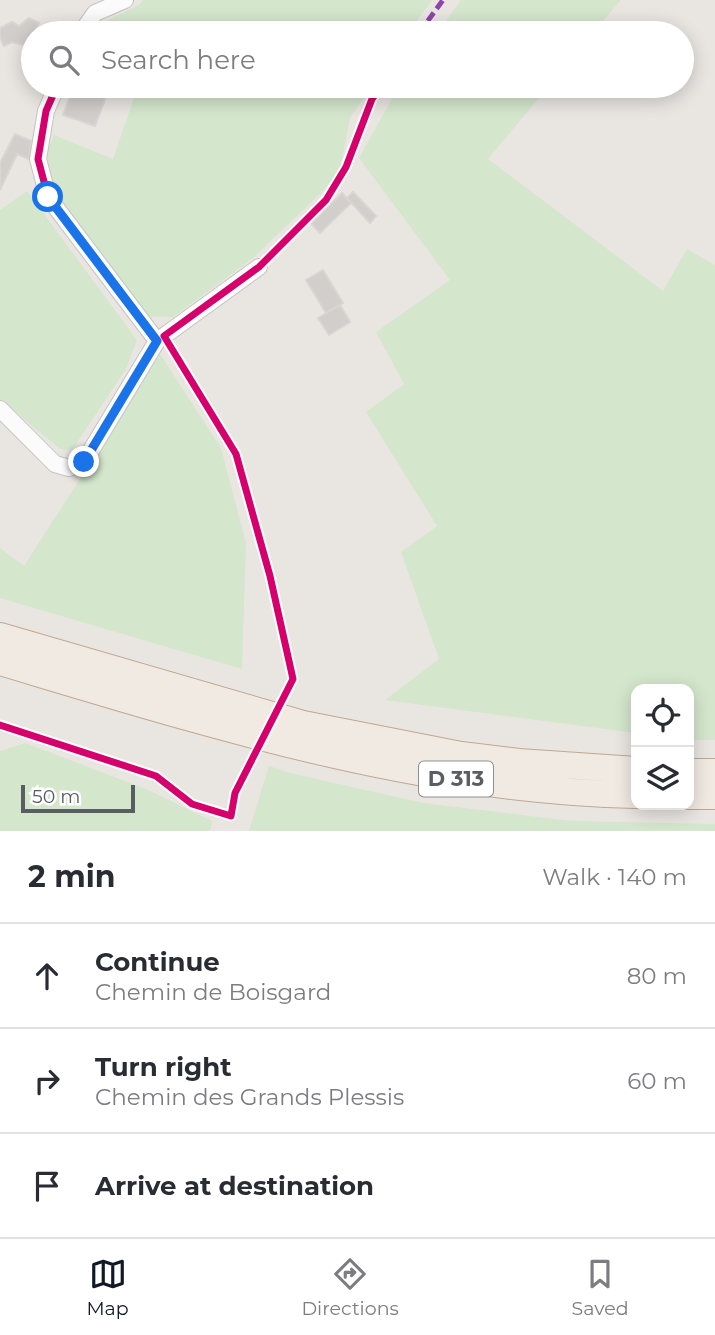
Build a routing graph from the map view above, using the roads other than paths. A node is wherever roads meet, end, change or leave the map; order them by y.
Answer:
1 (125, 0) edge
2 (89, 21) edge
3 (52, 98) edge
4 (259, 267) dead end
5 (157, 341) junction
6 (0, 409) edge
7 (0, 636) edge
8 (0, 662) edge
9 (254, 724) junction
10 (281, 730) junction
11 (631, 770) edge
12 (694, 772) edge
13 (715, 772) edge
14 (631, 795) edge
15 (694, 796) edge
16 (715, 796) edge

1 - 2 street
3 - 5 street
4 - 5 street
5 - 6 street
7 - 9 highway, D 313
8 - 9 highway, D 313
9 - 10 highway, D 313
10 - 11 highway, D 313
10 - 14 highway, D 313
12 - 13 highway
15 - 16 highway

